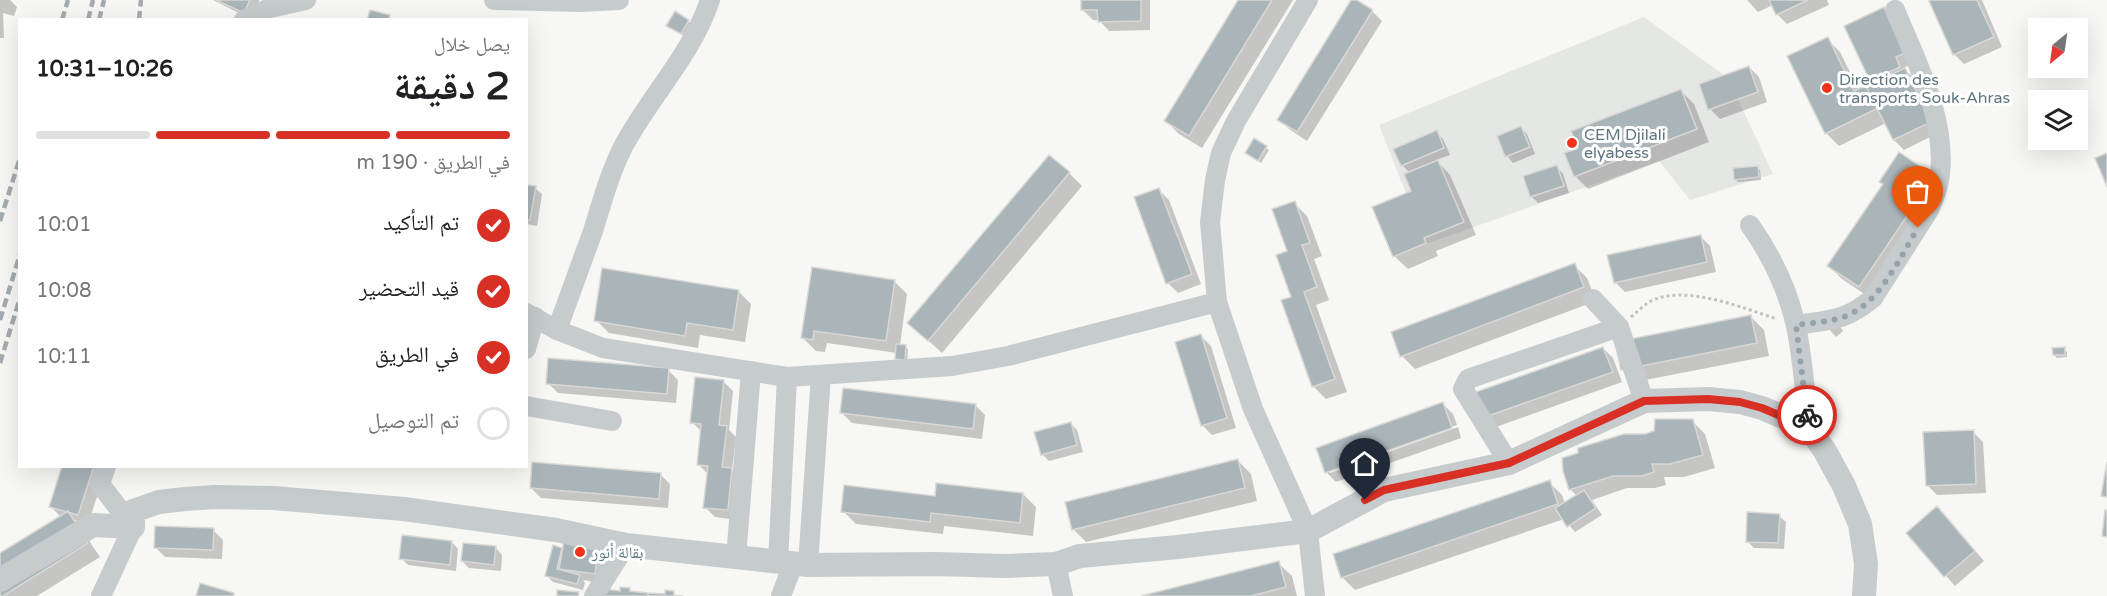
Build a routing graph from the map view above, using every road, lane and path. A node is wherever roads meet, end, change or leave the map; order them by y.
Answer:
1 (306, 0) edge
2 (494, 0) edge
3 (619, 0) edge
4 (710, 0) edge
5 (1308, 0) edge
6 (1895, 10) dead end
7 (248, 18) edge
8 (1750, 225) dead end
9 (1593, 299) dead end
10 (1217, 302) junction
11 (531, 315) edge
12 (1796, 325) junction
13 (1619, 327) junction
14 (556, 330) junction
15 (528, 335) edge
16 (751, 371) junction
17 (821, 375) junction
18 (787, 377) junction
19 (1644, 401) junction
20 (528, 406) edge
21 (612, 421) dead end
22 (1809, 428) junction
23 (1509, 463) junction
24 (105, 468) edge
25 (133, 527) junction
26 (1308, 531) junction
27 (626, 545) junction
28 (736, 558) junction
29 (793, 564) junction
30 (1056, 564) junction
31 (0, 580) edge
32 (101, 596) edge
33 (594, 596) edge
34 (781, 596) edge
35 (1064, 596) edge
36 (1315, 596) edge
37 (1864, 596) edge

1 - 7 street
2 - 3 street
4 - 14 street
5 - 10 street
6 - 12 street
8 - 12 street
9 - 13 street
10 - 17 street
10 - 26 street
11 - 14 street
11 - 15 street
12 - 13 path
12 - 22 street
13 - 19 street
13 - 23 street
14 - 16 street
16 - 18 street
16 - 28 street
17 - 18 street
17 - 29 street
18 - 29 street
19 - 22 street
19 - 23 street
20 - 21 street
22 - 37 street
23 - 26 street
24 - 25 street
25 - 27 street
25 - 31 street
25 - 32 street
26 - 30 street
26 - 36 street
27 - 28 street
27 - 33 street
28 - 29 street
29 - 30 street
29 - 34 street
30 - 35 street

